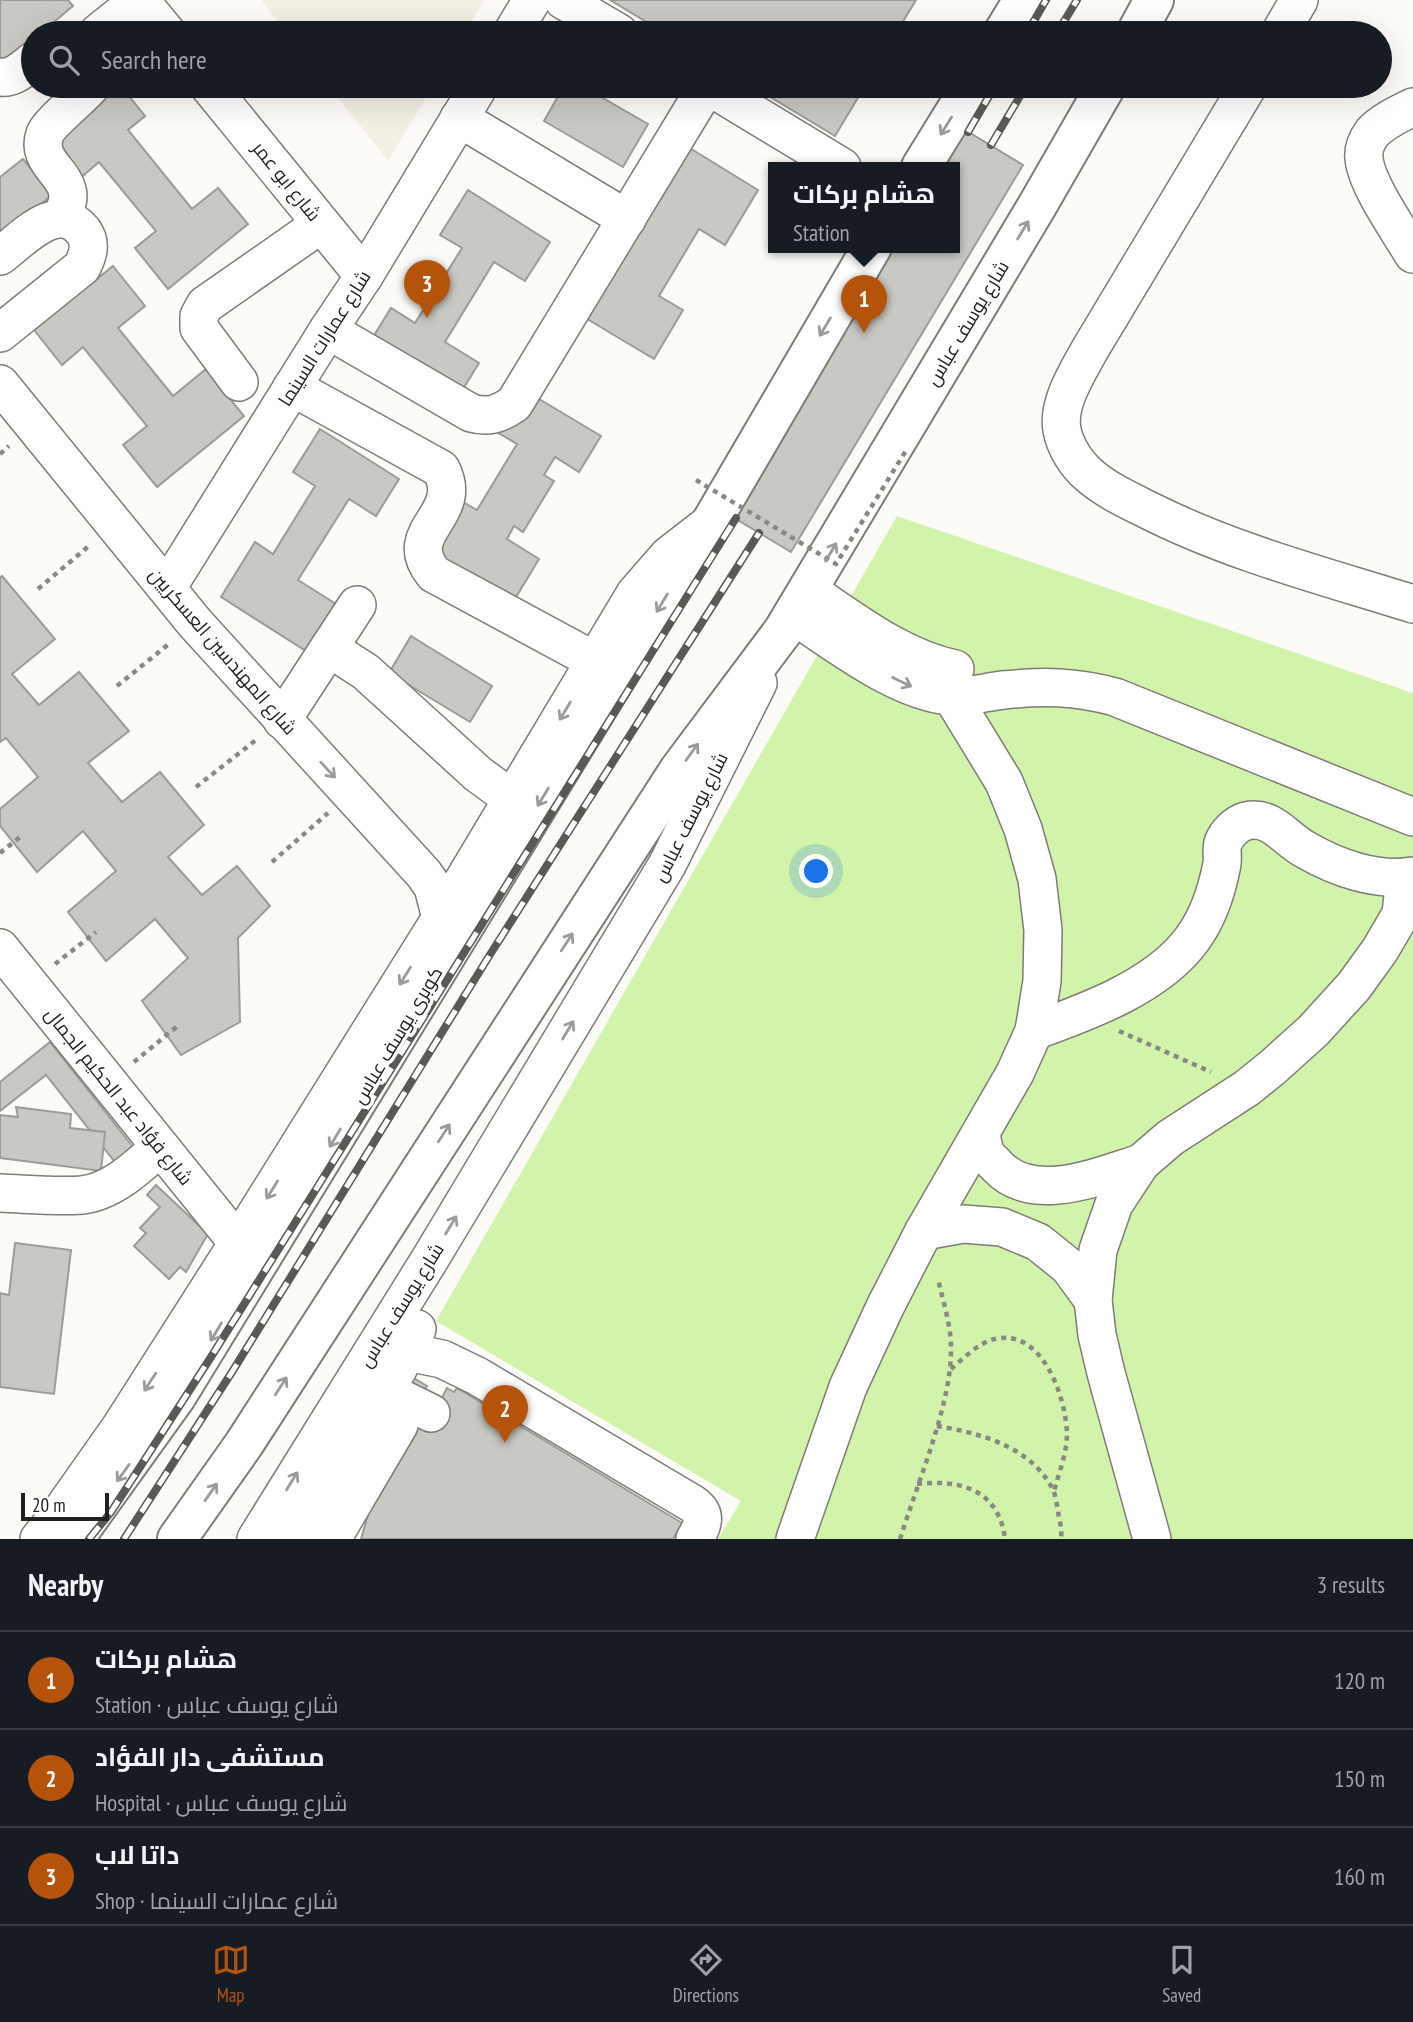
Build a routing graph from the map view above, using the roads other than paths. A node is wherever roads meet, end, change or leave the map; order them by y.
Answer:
1 (139, 0) edge
2 (563, 0) edge
3 (1023, 0) edge
4 (1154, 0) edge
5 (1299, 0) edge
6 (113, 21) edge
7 (157, 21) edge
8 (599, 21) edge
9 (1010, 21) edge
10 (1143, 21) edge
11 (1287, 21) edge
12 (21, 71) edge
13 (0, 77) edge
14 (81, 98) edge
15 (219, 98) edge
16 (472, 98) edge
17 (701, 98) edge
18 (728, 98) edge
19 (964, 98) edge
20 (1099, 98) edge
21 (1241, 98) edge
22 (1413, 107) edge
23 (459, 118) junction
24 (834, 162) edge
25 (924, 162) edge
26 (60, 218) junction
27 (627, 219) junction
28 (321, 223) junction
29 (869, 253) edge
30 (1413, 254) edge
31 (0, 257) edge
32 (364, 276) junction
33 (328, 330) junction
34 (0, 333) edge
35 (239, 382) dead end
36 (0, 384) edge
37 (292, 387) junction
38 (710, 524) junction
39 (167, 589) junction
40 (1413, 604) edge
41 (357, 605) dead end
42 (795, 612) junction
43 (329, 648) junction
44 (595, 661) junction
45 (932, 664) junction
46 (950, 696) junction
47 (282, 720) junction
48 (1413, 795) edge
49 (512, 799) junction
50 (1413, 817) edge
51 (1409, 877) edge
52 (441, 918) junction
53 (1407, 922) edge
54 (0, 947) edge
55 (1034, 1031) junction
56 (981, 1133) junction
57 (160, 1147) junction
58 (1141, 1163) junction
59 (0, 1193) edge
60 (924, 1231) junction
61 (238, 1243) junction
62 (430, 1259) junction
63 (1093, 1300) junction
64 (421, 1317) junction
65 (407, 1352) junction
66 (477, 1376) junction
67 (384, 1390) junction
68 (333, 1515) edge
69 (39, 1539) edge
70 (74, 1539) edge
71 (177, 1539) edge
72 (256, 1539) edge
73 (293, 1539) edge
74 (695, 1539) edge
75 (795, 1539) edge
76 (1152, 1539) edge

1 - 6 street
1 - 7 street
2 - 8 street
3 - 9 main road
4 - 10 main road
5 - 11 street
12 - 13 street
14 - 26 street
15 - 28 street, شارع ابو عمر
16 - 23 street, شارع عمارات السينما
17 - 27 street
18 - 24 street
19 -> 25 main road
42 -> 20 main road, شارع يوسف عباس
21 - 40 street
22 - 30 street
23 - 27 street
23 - 32 street, شارع عمارات السينما
26 - 31 street
26 - 34 street
27 - 33 street
28 - 32 street, شارع ابو عمر
28 - 35 street
29 -> 38 main road
32 - 33 street, شارع عمارات السينما
33 - 37 street, شارع عمارات السينما
36 - 39 street, شارع المهندسين العسكريين
37 - 39 street, شارع عمارات السينما
37 - 44 street
38 - 44 street
38 -> 70 main road, كوبرى يوسف عباس
39 - 47 street, شارع المهندسين العسكريين
41 - 43 street
42 - 45 street
42 -> 46 street
62 -> 42 street, شارع يوسف عباس
71 -> 42 main road
43 - 47 street
43 - 49 street
44 -> 49 street
45 - 46 street
45 - 48 street
46 - 50 street
46 - 55 street
47 -> 52 street, شارع المهندسين العسكريين
49 - 52 street
51 - 53 street
51 - 55 street
52 -> 61 street
53 - 58 street
54 - 57 street, شارع فؤاد عبد الحكيم الجمال
55 - 56 street
56 - 58 street
56 - 60 street
57 - 59 street
57 - 61 street, شارع فؤاد عبد الحكيم الجمال
58 - 63 street
60 - 63 street
60 - 75 street
61 -> 69 street
62 - 64 street
72 -> 62 street, شارع يوسف عباس
63 - 76 street
64 - 65 street
64 - 66 street
65 - 66 street
65 - 67 street
66 - 74 street
67 - 68 street
67 - 68 street
68 - 73 street

